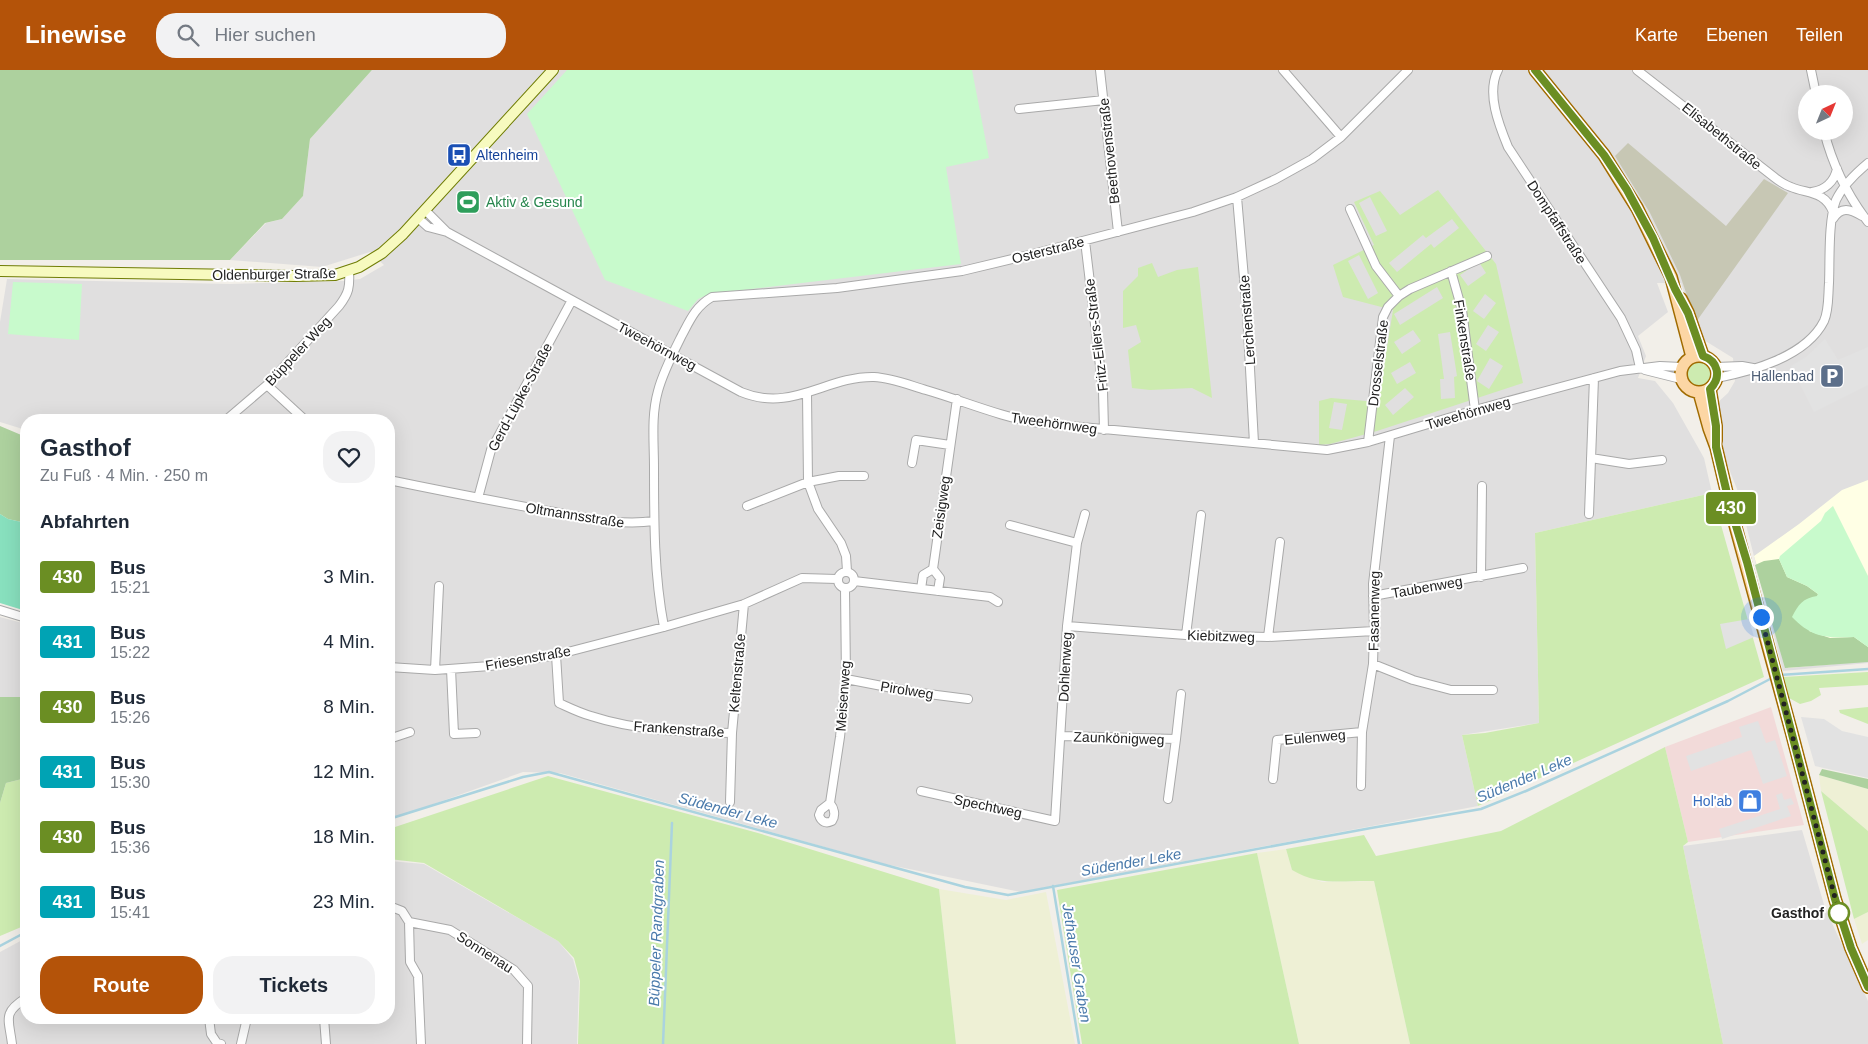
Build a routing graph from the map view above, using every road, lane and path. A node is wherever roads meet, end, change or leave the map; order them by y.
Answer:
1 (553, 70) edge
2 (1100, 70) edge
3 (1283, 70) edge
4 (1408, 70) edge
5 (1498, 70) edge
6 (1535, 70) edge
7 (1637, 70) edge
8 (1811, 70) edge
9 (1814, 85) edge
10 (1104, 100) junction
11 (1020, 109) dead end
12 (1341, 137) junction
13 (1827, 140) edge
14 (1868, 163) edge
15 (1837, 169) junction
16 (1846, 185) junction
17 (1822, 189) junction
18 (1812, 192) junction
19 (1237, 197) junction
20 (1350, 209) dead end
21 (425, 210) junction
22 (1833, 216) junction
23 (418, 218) junction
24 (1866, 220) edge
25 (447, 232) junction
26 (1118, 232) junction
27 (1085, 241) junction
28 (1487, 256) dead end
29 (0, 271) edge
30 (349, 271) junction
31 (1451, 272) junction
32 (1399, 296) junction
33 (572, 300) junction
34 (673, 354) junction
35 (1697, 356) junction
36 (1682, 367) junction
37 (1640, 368) junction
38 (1717, 373) junction
39 (1594, 378) junction
40 (1681, 379) junction
41 (267, 385) junction
42 (1705, 391) junction
43 (807, 393) junction
44 (957, 399) junction
45 (1475, 410) junction
46 (233, 414) edge
47 (298, 414) edge
48 (1104, 430) junction
49 (1390, 436) junction
50 (1368, 442) junction
51 (1254, 443) junction
52 (950, 445) junction
53 (1591, 458) junction
54 (1662, 460) dead end
55 (912, 463) dead end
56 (864, 476) dead end
57 (395, 481) edge
58 (808, 482) junction
59 (1482, 486) dead end
60 (478, 498) junction
61 (747, 506) dead end
62 (1085, 514) dead end
63 (1588, 514) dead end
64 (1201, 516) dead end
65 (654, 521) junction
66 (1010, 525) dead end
67 (1280, 542) dead end
68 (1077, 543) junction
69 (1523, 568) dead end
70 (933, 569) junction
71 (847, 571) junction
72 (1481, 577) junction
73 (837, 579) junction
74 (854, 581) junction
75 (439, 586) dead end
76 (845, 588) junction
77 (921, 589) junction
78 (938, 591) junction
79 (1373, 596) junction
80 (998, 602) dead end
81 (744, 604) junction
82 (0, 610) edge
83 (20, 616) edge
84 (1067, 626) junction
85 (664, 627) junction
86 (1374, 631) junction
87 (1186, 635) junction
88 (1268, 637) junction
89 (556, 655) junction
90 (1373, 664) junction
91 (395, 667) edge
92 (451, 669) junction
93 (435, 670) junction
94 (846, 679) junction
95 (1493, 690) dead end
96 (1181, 694) dead end
97 (968, 699) dead end
98 (410, 732) dead end
99 (476, 732) dead end
100 (1362, 732) junction
101 (732, 733) junction
102 (1061, 736) junction
103 (395, 737) edge
104 (1176, 739) junction
105 (1273, 779) dead end
106 (1361, 786) dead end
107 (921, 791) dead end
108 (1168, 799) dead end
109 (730, 802) dead end
110 (830, 803) dead end
111 (1055, 821) joint
112 (395, 908) edge
113 (409, 922) junction
114 (1868, 987) edge
115 (20, 1002) edge
116 (210, 1024) edge
117 (246, 1024) edge
118 (324, 1024) edge
119 (12, 1044) edge
120 (221, 1044) edge
121 (241, 1044) edge
122 (326, 1044) edge
123 (421, 1044) edge
124 (527, 1044) edge

1 - 21 main road, Oldenburger Straße
2 - 10 street, Beethovenstraße
3 - 12 street
4 - 12 street, Osterstraße
5 - 37 street, Dompfaffstraße
6 - 35 main road
7 - 18 street, Elisabethstraße
8 - 9 street
10 - 11 street
10 - 26 street, Beethovenstraße
12 - 19 street, Osterstraße
13 - 15 street
14 - 16 street
15 - 16 street
15 - 17 street
16 - 17 street
16 - 22 street
16 - 24 street
17 - 18 street
18 - 22 street
19 - 26 street, Osterstraße
19 - 51 street, Lerchenstraße
20 - 32 street
21 - 23 main road, Oldenburger Straße
21 - 25 street, Tweehörnweg
22 - 24 street
22 - 38 street
23 - 25 street, Tweehörnweg
23 - 30 main road, Oldenburger Straße
25 - 33 street, Tweehörnweg
26 - 27 street, Osterstraße
27 - 34 street, Osterstraße
27 - 48 street, Fritz-Eilers-Straße
28 - 31 street, Drosselstraße
29 - 30 main road, Oldenburger Straße
30 - 41 street, Büppeler Weg
31 - 32 street, Drosselstraße
31 - 45 street, Finkenstraße
32 - 50 street, Drosselstraße
33 - 34 street, Tweehörnweg
33 - 60 street, Gerd-Lüpke-Straße
34 - 43 street, Tweehörnweg
34 - 65 street
35 - 36 main road
35 - 38 main road
36 - 37 street, Tweehörnweg
36 - 40 main road
37 - 39 street, Tweehörnweg
37 - 40 street, Tweehörnweg
38 - 42 main road
39 - 45 street, Tweehörnweg
39 - 53 street
40 - 42 main road
41 - 46 street, Büppeler Weg
41 - 47 street
42 - 114 main road
43 - 44 street, Tweehörnweg
43 - 58 street
44 - 48 street, Tweehörnweg
44 - 52 street, Zeisigweg
45 - 49 street, Tweehörnweg
48 - 51 street, Tweehörnweg
49 - 50 street, Tweehörnweg
49 - 79 street, Fasanenweg
50 - 51 street, Tweehörnweg
52 - 55 street
52 - 70 street, Zeisigweg
53 - 54 street
53 - 63 street
56 - 58 street
57 - 60 street, Oltmannsstraße
58 - 61 street
58 - 71 street
59 - 72 street, Taubenweg
60 - 65 street, Oltmannsstraße
62 - 68 street, Dohlenweg
64 - 87 street
65 - 85 street
66 - 68 street
67 - 88 street
68 - 84 street, Dohlenweg
69 - 72 street, Taubenweg
70 - 77 street, Zeisigweg
70 - 78 street, Zeisigweg
71 - 73 street
71 - 74 street
72 - 79 street, Taubenweg
73 - 76 street
73 - 81 street, Friesenstraße
74 - 76 street
74 - 77 street
75 - 93 street
76 - 94 street, Meisenweg
77 - 78 street
78 - 80 street
79 - 86 street, Fasanenweg
81 - 85 street, Friesenstraße
81 - 101 street, Keltenstraße
82 - 83 street
84 - 87 street, Kiebitzweg
84 - 102 street, Dohlenweg
85 - 89 street, Friesenstraße
86 - 88 street, Kiebitzweg
86 - 90 street, Fasanenweg
87 - 88 street, Kiebitzweg
89 - 92 street, Friesenstraße
89 - 101 street, Frankenstraße
90 - 95 street
90 - 100 street, Fasanenweg
91 - 93 street, Friesenstraße
92 - 93 street, Friesenstraße
92 - 99 street
94 - 97 street, Pirolweg
94 - 110 street, Meisenweg
96 - 104 street, Zaunkönigweg
98 - 103 street
100 - 105 street, Eulenweg
100 - 106 street, Fasanenweg
101 - 109 street, Keltenstraße
102 - 104 street, Zaunkönigweg
102 - 111 street, Dohlenweg
104 - 108 street, Zaunkönigweg
107 - 111 street, Spechtweg
112 - 113 street
113 - 123 street
113 - 124 street, Sonnenau
115 - 119 street
116 - 120 street
117 - 121 street
118 - 122 street

